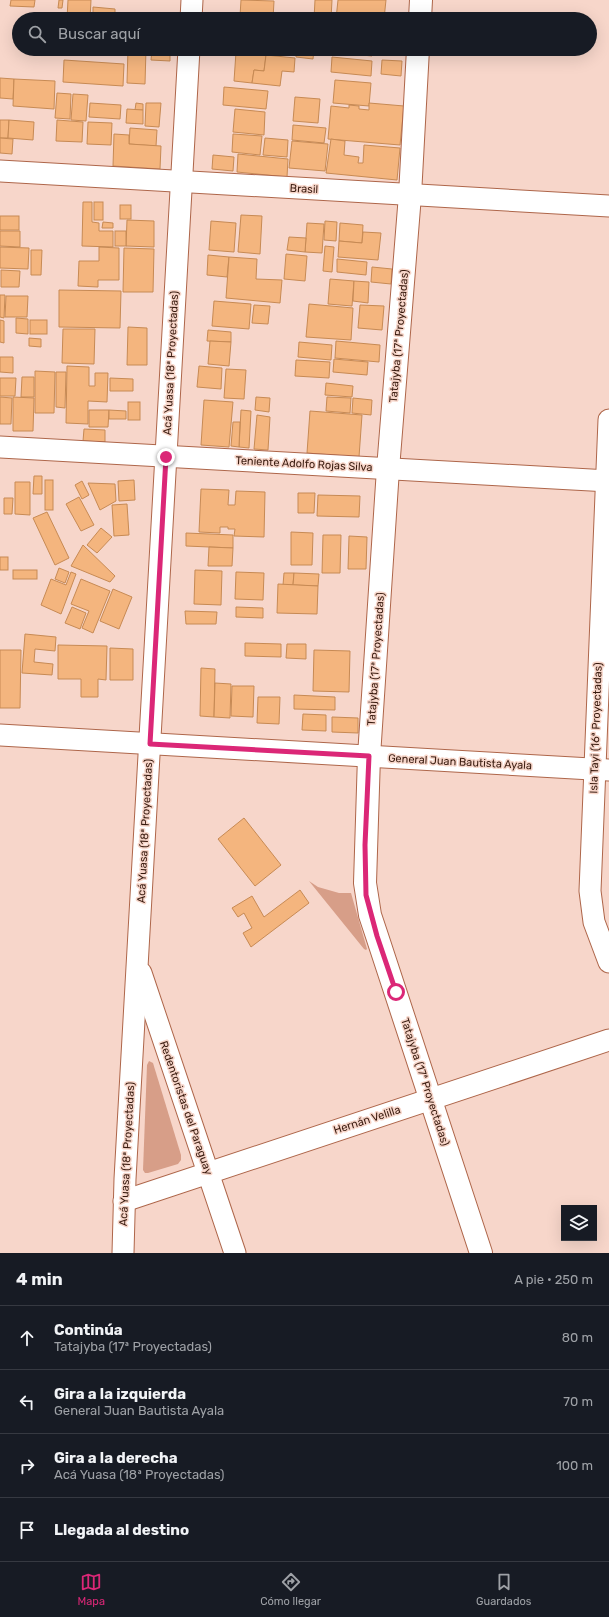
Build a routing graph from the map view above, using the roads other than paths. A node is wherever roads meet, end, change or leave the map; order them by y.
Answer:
1 (192, 0) edge
2 (421, 0) edge
3 (191, 12) edge
4 (420, 12) edge
5 (189, 56) edge
6 (418, 56) edge
7 (0, 171) edge
8 (182, 182) junction
9 (410, 195) junction
10 (609, 206) edge
11 (609, 420) edge
12 (0, 447) edge
13 (166, 457) junction
14 (388, 469) junction
15 (607, 481) edge
16 (0, 735) edge
17 (150, 744) junction
18 (369, 756) junction
19 (602, 770) edge
20 (137, 962) junction
21 (609, 962) edge
22 (609, 1040) edge
23 (430, 1099) junction
24 (208, 1173) junction
25 (124, 1201) junction
26 (123, 1253) edge
27 (234, 1253) edge
28 (481, 1253) edge

1 - 3 street
2 - 4 street
5 - 8 street, Acá Yuasa (18ª Proyectadas)
6 - 9 street, Tatajyba (17ª Proyectadas)
7 - 8 street, Brasil
8 - 9 street, Brasil
8 - 13 street, Acá Yuasa (18ª Proyectadas)
9 - 10 street, Brasil
9 - 14 street, Tatajyba (17ª Proyectadas)
11 - 15 street, Isla Tayi (16ª Proyectadas)
12 - 13 street, Teniente Adolfo Rojas Silva
13 - 14 street, Teniente Adolfo Rojas Silva
13 - 17 street, Acá Yuasa (18ª Proyectadas)
14 - 15 street, Teniente Adolfo Rojas Silva
14 - 18 street, Tatajyba (17ª Proyectadas)
15 - 19 street, Isla Tayi (16ª Proyectadas)
16 - 17 street, General Juan Bautista Ayala
17 - 18 street, General Juan Bautista Ayala
17 - 20 street, Acá Yuasa (18ª Proyectadas)
18 - 19 street, General Juan Bautista Ayala
18 - 23 street, Tatajyba (17ª Proyectadas)
19 - 21 street, Isla Tayi (16ª Proyectadas)
20 - 24 street, Redentoristas del Paraguay
20 - 25 street, Acá Yuasa (18ª Proyectadas)
22 - 23 street, Hernán Velilla
23 - 24 street, Hernán Velilla
23 - 28 street, Tatajyba (17ª Proyectadas)
24 - 25 street, Hernán Velilla
24 - 27 street, Redentoristas del Paraguay
25 - 26 street, Acá Yuasa (18ª Proyectadas)

